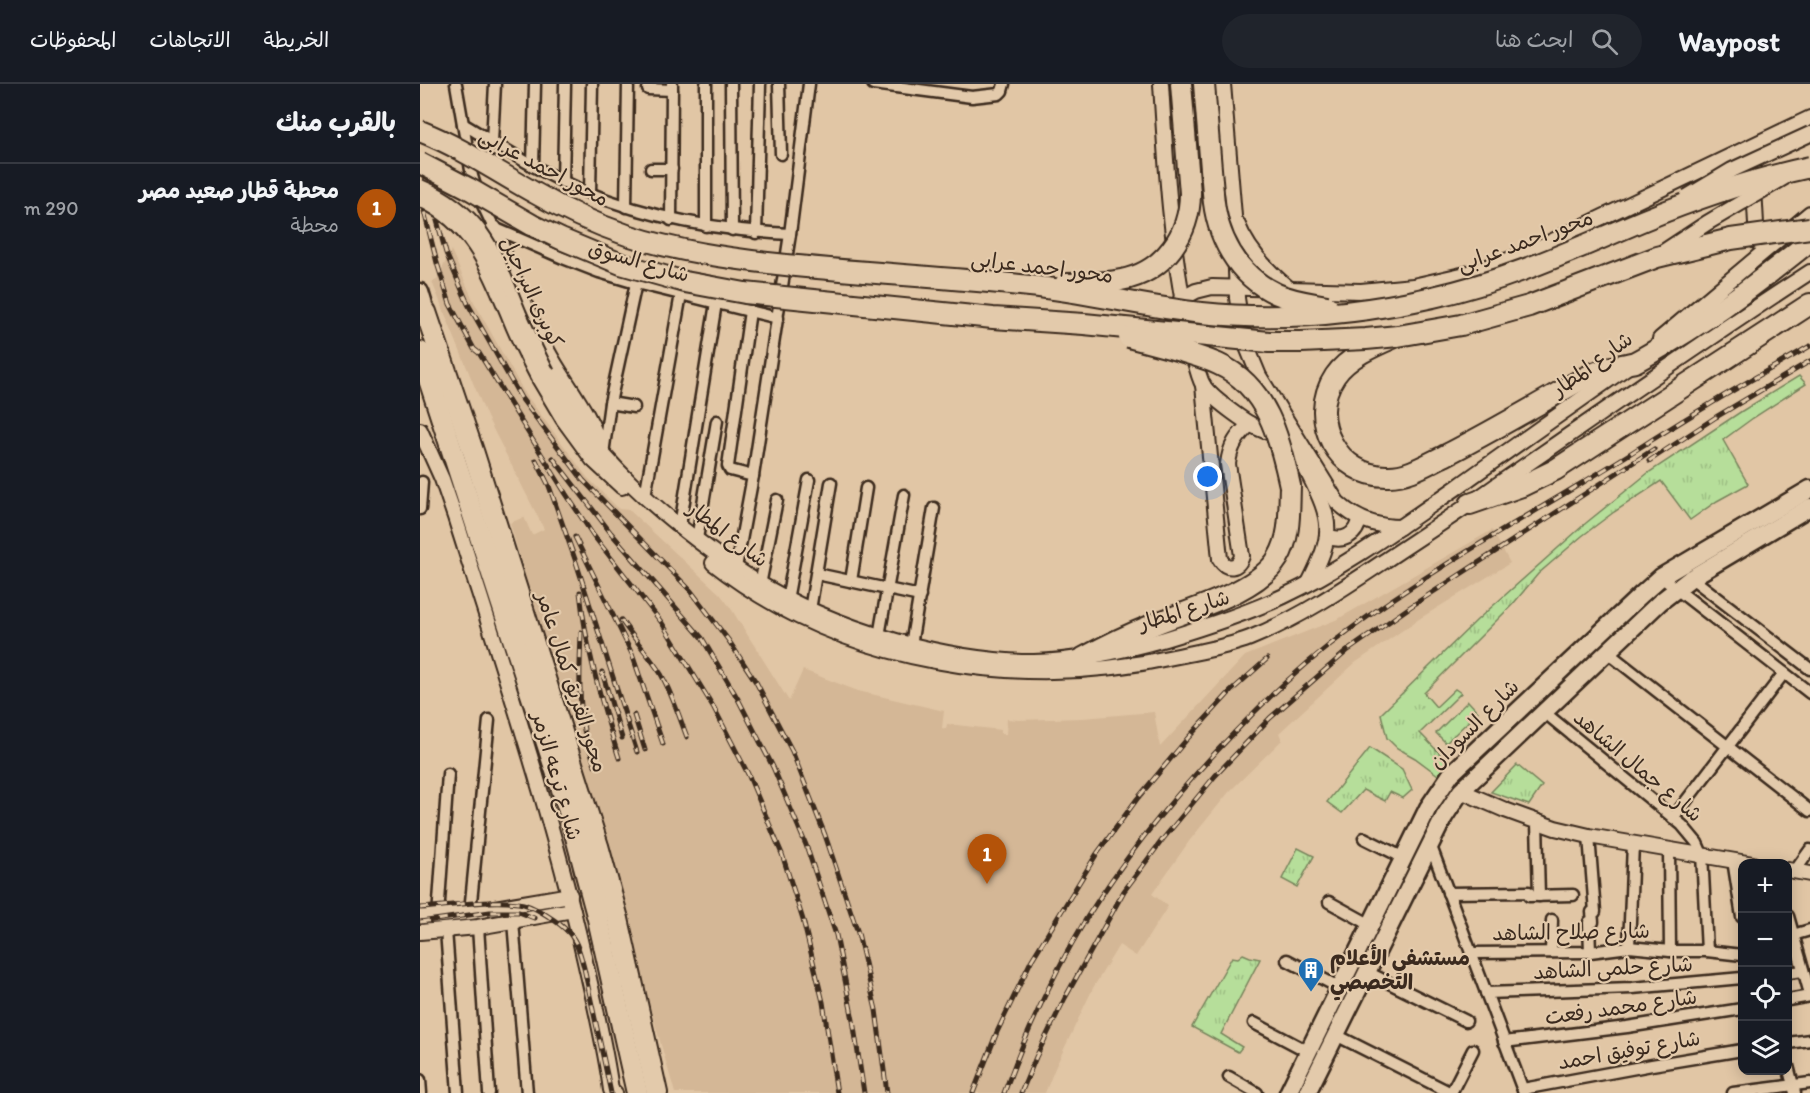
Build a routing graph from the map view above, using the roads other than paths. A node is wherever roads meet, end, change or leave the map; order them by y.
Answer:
1 (456, 84) edge
2 (495, 84) edge
3 (535, 84) edge
4 (565, 84) edge
5 (592, 84) edge
6 (628, 84) edge
7 (706, 84) edge
8 (731, 84) edge
9 (760, 84) edge
10 (779, 84) edge
11 (809, 84) edge
12 (873, 84) edge
13 (971, 84) edge
14 (1004, 84) edge
15 (1161, 84) edge
16 (1181, 84) edge
17 (1204, 84) edge
18 (1223, 84) edge
19 (903, 86) edge
20 (672, 87) edge
21 (648, 89) dead end
22 (949, 89) edge
23 (997, 89) edge
24 (972, 97) junction
25 (1810, 118) edge
26 (463, 124) junction
27 (420, 131) edge
28 (1810, 134) edge
29 (492, 141) junction
30 (1752, 145) junction
31 (781, 154) dead end
32 (1810, 161) edge
33 (420, 163) edge
34 (533, 166) junction
35 (1810, 167) edge
36 (651, 169) dead end
37 (672, 169) junction
38 (563, 182) junction
39 (420, 188) edge
40 (590, 193) junction
41 (420, 199) edge
42 (626, 207) junction
43 (1668, 211) junction
44 (1810, 213) edge
45 (1233, 216) junction
46 (671, 219) junction
47 (706, 226) junction
48 (494, 228) junction
49 (1810, 228) edge
50 (732, 230) junction
51 (756, 233) junction
52 (790, 234) junction
53 (1810, 241) edge
54 (1657, 257) junction
55 (1758, 258) junction
56 (1810, 272) edge
57 (636, 283) junction
58 (1032, 286) junction
59 (1237, 288) junction
60 (1292, 290) junction
61 (420, 292) edge
62 (681, 294) junction
63 (1181, 299) junction
64 (716, 303) junction
65 (1810, 304) edge
66 (1350, 310) junction
67 (750, 311) junction
68 (426, 312) joint
69 (778, 318) junction
70 (1084, 324) junction
71 (1398, 336) junction
72 (420, 352) edge
73 (1633, 362) junction
74 (542, 375) junction
75 (1203, 385) junction
76 (610, 403) junction
77 (634, 407) dead end
78 (717, 421) dead end
79 (1250, 424) junction
80 (420, 430) edge
81 (603, 455) junction
82 (465, 457) junction
83 (753, 476) junction
84 (442, 479) junction
85 (809, 480) dead end
86 (421, 482) edge
87 (831, 483) dead end
88 (866, 488) dead end
89 (1810, 489) edge
90 (904, 495) dead end
91 (645, 496) junction
92 (777, 500) dead end
93 (1470, 504) junction
94 (1810, 507) edge
95 (934, 508) dead end
96 (420, 509) edge
97 (1359, 519) junction
98 (1400, 527) junction
99 (678, 530) junction
100 (1328, 536) junction
101 (697, 539) junction
102 (1678, 566) junction
103 (735, 574) junction
104 (817, 574) junction
105 (1661, 577) junction
106 (1691, 578) junction
107 (851, 581) junction
108 (1309, 583) junction
109 (760, 585) junction
110 (888, 589) junction
111 (1676, 589) junction
112 (920, 596) junction
113 (787, 600) junction
114 (810, 610) junction
115 (1758, 630) junction
116 (879, 636) junction
117 (1746, 643) junction
118 (911, 645) junction
119 (1607, 652) junction
120 (1083, 658) junction
121 (1810, 669) edge
122 (1784, 673) junction
123 (1810, 693) edge
124 (1544, 712) junction
125 (1515, 713) junction
126 (489, 720) dead end
127 (1528, 726) junction
128 (1728, 747) junction
129 (448, 774) dead end
130 (1461, 791) junction
131 (1810, 811) edge
132 (1673, 818) junction
133 (1537, 822) junction
134 (1589, 836) junction
135 (1364, 838) dead end
136 (1633, 843) junction
137 (1430, 844) junction
138 (1669, 849) junction
139 (1810, 850) edge
140 (1702, 854) junction
141 (1404, 858) junction
142 (1734, 860) junction
143 (1738, 861) edge
144 (1792, 869) edge
145 (1792, 870) edge
146 (1810, 874) edge
147 (1448, 893) junction
148 (1573, 895) dead end
149 (570, 896) junction
150 (1539, 896) junction
151 (1329, 902) dead end
152 (573, 910) junction
153 (470, 912) junction
154 (1742, 913) edge
155 (438, 916) junction
156 (420, 917) edge
157 (1552, 920) dead end
158 (513, 921) junction
159 (1371, 925) junction
160 (478, 927) junction
161 (446, 930) junction
162 (1810, 930) edge
163 (1792, 931) edge
164 (420, 932) edge
165 (1793, 935) junction
166 (1629, 947) junction
167 (1470, 949) junction
168 (1670, 951) junction
169 (1707, 951) junction
170 (1551, 952) junction
171 (1590, 952) junction
172 (1738, 954) edge
173 (1287, 960) dead end
174 (1367, 972) junction
175 (1806, 973) edge
176 (1738, 978) edge
177 (1340, 988) junction
178 (1486, 993) junction
179 (1810, 995) edge
180 (1792, 999) edge
181 (1738, 1010) edge
182 (1466, 1021) dead end
183 (1254, 1023) dead end
184 (1335, 1035) junction
185 (1810, 1040) edge
186 (1504, 1042) junction
187 (1792, 1042) edge
188 (1473, 1050) dead end
189 (1738, 1051) edge
190 (1309, 1052) junction
191 (1229, 1077) dead end
192 (420, 1080) edge
193 (1810, 1083) edge
194 (1794, 1089) edge
195 (1523, 1091) edge
196 (613, 1092) edge
197 (421, 1093) edge
198 (458, 1093) edge
199 (489, 1093) edge
200 (527, 1093) edge
201 (638, 1093) edge
202 (657, 1093) edge
203 (1257, 1093) edge
204 (1288, 1093) edge
205 (1306, 1093) edge
206 (1451, 1093) edge
207 (1733, 1093) edge

1 - 26 street
2 - 29 street
3 - 34 street
4 - 38 street
5 - 40 street
6 - 42 street
7 - 47 street
8 - 50 street
9 - 51 street
10 - 31 street
11 - 52 street
12 - 19 street
13 - 24 street
14 - 23 street
15 - 63 street
16 - 58 highway, bridge
17 - 66 highway, bridge
18 - 45 street
19 - 22 street
20 - 21 street
20 - 37 street
22 - 24 street
23 - 24 street
25 - 30 street
26 - 29 street
26 - 48 street
27 - 58 highway, محور احمد عرابى, bridge
28 - 43 street, محور احمد عرابى, bridge
29 - 34 street
30 - 55 street
30 - 60 street
32 - 54 street, bridge
33 - 70 highway, bridge
34 - 38 street
35 - 43 highway, محور احمد عرابى, bridge
36 - 37 street
37 - 46 street
38 - 40 street
39 - 74 street, كوبرى البراجيل, bridge
40 - 42 street
41 - 74 street, كوبرى البراجيل, bridge
42 - 46 street
43 - 66 highway, محور احمد عرابى, bridge
44 - 55 street, شارع المطار
45 - 59 street
45 - 60 street
46 - 47 street
47 - 50 street
48 - 57 street, شارع السوق
48 - 81 street
49 - 54 highway, bridge
50 - 51 street
51 - 52 street
52 - 69 street
53 - 73 highway
54 - 71 highway, bridge
55 - 73 street, شارع المطار
56 - 93 street, شارع المطار
57 - 62 street, شارع السوق
57 - 76 street
58 - 66 highway, محور احمد عرابى, bridge
59 - 60 street
59 - 63 street
59 - 97 street
61 - 68 main road, محور الفريق كمال عامر
62 - 64 street, شارع السوق
62 - 91 street
63 - 75 street
64 - 67 street, شارع السوق
64 - 99 street
65 - 93 highway
67 - 69 street, شارع السوق
67 - 83 street
68 - 82 highway, محور الفريق كمال عامر
69 - 83 street
70 - 71 highway, bridge
70 - 120 highway, bridge
71 - 73 highway
72 - 82 highway, محور الفريق كمال عامر
73 - 98 street, شارع المطار
74 - 81 street, شارع المطار
74 - 99 street, شارع المطار
75 - 79 street
75 - 79 street
76 - 77 street
76 - 81 street
78 - 101 street
79 - 100 street
80 - 84 street, شارع ترعه الزمر
81 - 91 street, شارع المطار
82 - 201 highway, محور الفريق كمال عامر
82 - 202 highway, محور الفريق كمال عامر
83 - 103 street
84 - 86 street
84 - 149 street, شارع ترعه الزمر
85 - 113 street
86 - 96 street
87 - 104 street
88 - 107 street
89 - 102 main road, شارع السودان
90 - 110 street
91 - 99 street, شارع المطار
92 - 109 street
93 - 103 street, شارع المطار
94 - 106 main road, شارع السودان
95 - 112 street
97 - 98 street
97 - 100 street
98 - 108 street, شارع المطار
99 - 101 street, شارع المطار
99 - 103 street, شارع المطار
100 - 108 street
101 - 103 street, شارع المطار
102 - 105 main road, شارع السودان
102 - 106 street
103 - 109 street, شارع المطار
104 - 107 street
104 - 114 street
105 - 111 street
105 - 125 main road, شارع السودان
106 - 111 main road, شارع السودان
106 - 115 street
107 - 110 street
108 - 120 street, شارع المطار
109 - 113 street, شارع المطار
110 - 112 street
110 - 116 street
111 - 117 street
111 - 119 main road, شارع السودان
112 - 118 street
113 - 114 street, شارع المطار
114 - 116 street, شارع المطار
115 - 117 street
115 - 121 street
116 - 118 street, شارع المطار
117 - 122 street
118 - 120 street, شارع المطار
119 - 124 main road, شارع السودان
119 - 128 street
122 - 123 street
122 - 128 street
124 - 127 main road, شارع السودان
124 - 132 street, شارع جمال الشاهد
125 - 127 main road
125 - 141 main road, شارع السودان
126 - 153 street
127 - 130 main road, شارع السودان
128 - 131 street
128 - 132 street
129 - 155 street
130 - 133 street
130 - 137 main road, شارع السودان
132 - 140 street, شارع جمال الشاهد
133 - 134 street
133 - 150 street
134 - 136 street
134 - 171 street
135 - 141 street
136 - 138 street
136 - 166 street
137 - 147 street
137 - 174 main road, شارع السودان
138 - 140 street
138 - 168 street
139 - 144 street
140 - 142 street
140 - 169 street
141 - 159 main road, شارع السودان
142 - 143 street
142 - 154 street
145 - 146 street
147 - 150 street
147 - 167 street
148 - 150 street
149 - 152 street, شارع ترعه الزمر
149 - 153 street
151 - 159 street
152 - 158 street
152 - 196 street, شارع ترعه الزمر
153 - 155 street
155 - 156 street
157 - 170 street
158 - 160 street
158 - 200 street
159 - 177 main road, شارع السودان
160 - 161 street
160 - 199 street
161 - 164 street
161 - 198 street
162 - 165 street
163 - 165 street
165 - 175 street
166 - 168 street, شارع صلاح الشاهد
166 - 171 street, شارع صلاح الشاهد
167 - 170 street, شارع صلاح الشاهد
167 - 178 street
168 - 169 street, شارع صلاح الشاهد
169 - 172 street, شارع صلاح الشاهد
170 - 171 street, شارع صلاح الشاهد
173 - 177 street
174 - 182 street
174 - 184 main road, شارع السودان
175 - 179 street
176 - 178 street, شارع حلمى الشاهد
177 - 190 main road, شارع السودان
178 - 186 street
179 - 180 street
181 - 186 street, شارع محمد رفعت
183 - 190 street
184 - 205 main road, شارع السودان
184 - 206 street
185 - 187 street
186 - 195 street
188 - 206 street
189 - 195 street, شارع توفيق احمد
190 - 204 main road, شارع السودان
191 - 203 street
192 - 197 street
193 - 194 street
194 - 207 street

